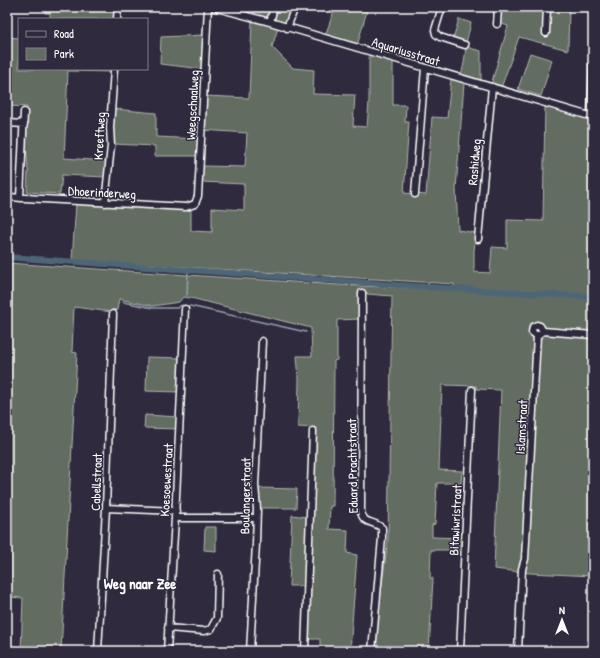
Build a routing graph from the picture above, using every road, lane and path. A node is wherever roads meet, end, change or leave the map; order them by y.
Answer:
1 (118, 7) edge
2 (208, 7) edge
3 (213, 7) edge
4 (274, 7) edge
5 (294, 7) edge
6 (442, 7) edge
7 (498, 7) edge
8 (546, 7) edge
9 (117, 18) edge
10 (270, 22) junction
11 (497, 24) dead end
12 (288, 28) junction
13 (546, 33) dead end
14 (465, 45) dead end
15 (593, 60) edge
16 (425, 68) junction
17 (114, 70) edge
18 (492, 87) junction
19 (24, 112) dead end
20 (592, 116) edge
21 (7, 123) edge
22 (24, 124) junction
23 (415, 194) dead end
24 (7, 197) edge
25 (20, 198) junction
26 (105, 203) junction
27 (195, 204) joint
28 (478, 239) dead end
29 (362, 293) dead end
30 (185, 309) dead end
31 (113, 314) dead end
32 (543, 331) junction
33 (593, 335) edge
34 (537, 336) junction
35 (262, 341) dead end
36 (472, 390) dead end
37 (313, 431) dead end
38 (106, 508) junction
39 (175, 514) junction
40 (256, 518) junction
41 (218, 574) dead end
42 (168, 628) junction
43 (98, 651) edge
44 (167, 651) edge
45 (250, 651) edge
46 (305, 651) edge
47 (372, 651) edge
48 (460, 651) edge
49 (518, 651) edge

1 - 9 street
2 - 27 street, Weegschaalweg
3 - 10 street, Aquariusstraat
4 - 10 street
5 - 12 street
6 - 14 street
7 - 11 street
8 - 13 street
10 - 12 street, Aquariusstraat
12 - 16 street, Aquariusstraat
15 - 20 street
16 - 18 street, Aquariusstraat
16 - 23 street
17 - 26 street, Kreeftweg
18 - 20 street, Aquariusstraat
18 - 28 street, Rashidweg
19 - 22 street
21 - 22 street
22 - 25 street
24 - 25 street, Dhoerinderweg
25 - 26 street, Dhoerinderweg
26 - 27 street, Dhoerinderweg
29 - 47 street, Eduard Prachtstraat
30 - 39 street, Koesoewestraat
31 - 38 street, Cabellstraat
32 - 33 street
32 - 34 street
32 - 34 street
34 - 49 street, Islamstraat
35 - 40 street, Boulangerstraat
36 - 48 street, Bitawiwristraat
37 - 46 street
38 - 39 street
38 - 43 street, Cabellstraat
39 - 40 street
39 - 42 street, Koesoewestraat
40 - 45 street, Boulangerstraat
41 - 42 street
42 - 44 street, Koesoewestraat

